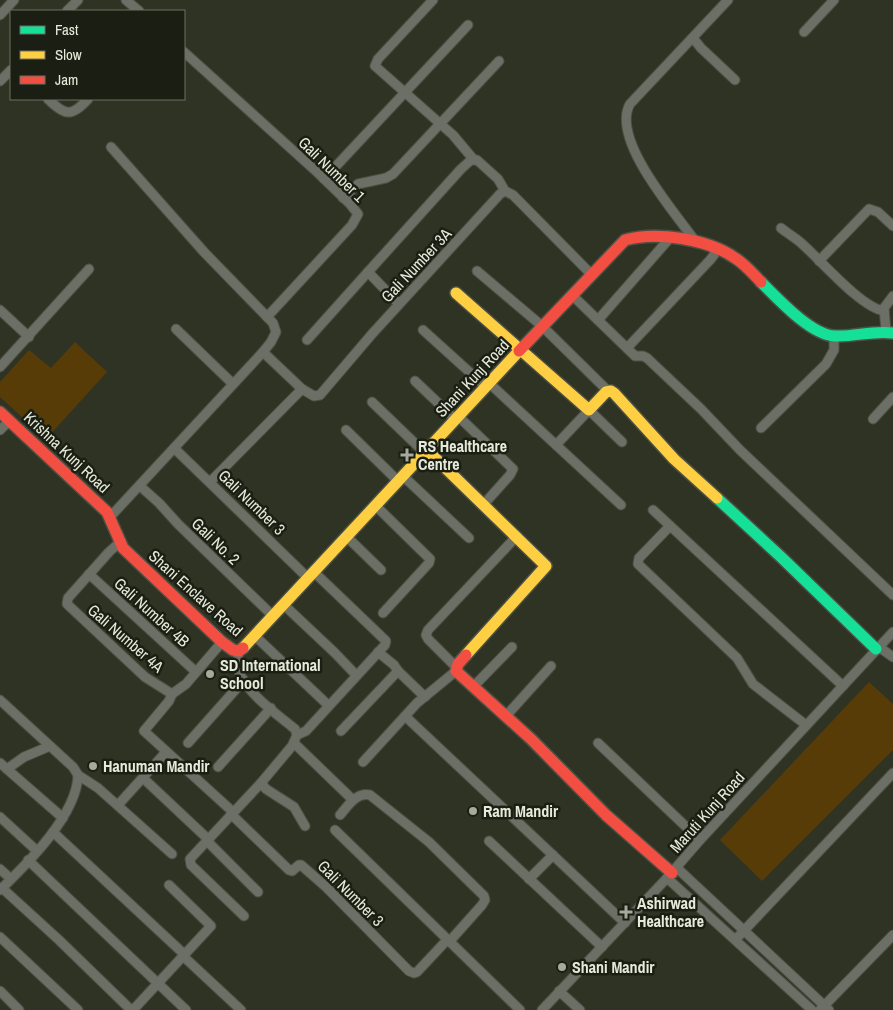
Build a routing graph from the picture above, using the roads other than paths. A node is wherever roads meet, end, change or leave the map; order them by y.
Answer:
1 (14, 0) edge
2 (78, 0) edge
3 (432, 0) edge
4 (728, 0) edge
5 (834, 0) edge
6 (68, 10) edge
7 (0, 15) edge
8 (468, 25) dead end
9 (804, 32) dead end
10 (693, 38) junction
11 (185, 53) edge
12 (499, 61) dead end
13 (10, 71) edge
14 (735, 80) dead end
15 (0, 81) edge
16 (404, 93) junction
17 (49, 100) edge
18 (87, 100) edge
19 (439, 123) junction
20 (111, 147) dead end
21 (474, 160) junction
22 (324, 179) junction
23 (505, 191) junction
24 (343, 198) junction
25 (893, 226) edge
26 (781, 228) dead end
27 (669, 239) junction
28 (696, 242) junction
29 (715, 247) junction
30 (819, 261) junction
31 (89, 269) dead end
32 (477, 271) dead end
33 (368, 272) junction
34 (591, 274) junction
35 (456, 293) dead end
36 (572, 295) junction
37 (893, 296) edge
38 (399, 304) junction
39 (0, 310) edge
40 (884, 311) junction
41 (267, 317) junction
42 (598, 320) junction
43 (542, 326) junction
44 (176, 329) dead end
45 (423, 330) dead end
46 (889, 332) edge
47 (834, 336) junction
48 (29, 337) junction
49 (307, 340) dead end
50 (627, 348) junction
51 (521, 349) junction
52 (263, 352) junction
53 (0, 367) edge
54 (415, 381) dead end
55 (233, 384) junction
56 (488, 385) junction
57 (302, 389) junction
58 (608, 391) junction
59 (893, 397) edge
60 (372, 402) dead end
61 (589, 410) junction
62 (0, 412) edge
63 (457, 418) junction
64 (873, 419) dead end
65 (9, 421) junction
66 (761, 428) dead end
67 (0, 430) edge
68 (346, 430) dead end
69 (622, 442) dead end
70 (556, 446) junction
71 (174, 448) junction
72 (426, 452) junction
73 (401, 478) junction
74 (210, 482) junction
75 (140, 486) junction
76 (484, 504) junction
77 (375, 505) junction
78 (621, 506) dead end
79 (652, 510) dead end
80 (111, 516) junction
81 (670, 526) junction
82 (517, 536) junction
83 (346, 537) junction
84 (469, 538) dead end
85 (119, 543) junction
86 (380, 570) dead end
87 (89, 574) junction
88 (311, 575) junction
89 (893, 595) edge
90 (284, 605) junction
91 (383, 614) dead end
92 (273, 616) junction
93 (893, 632) edge
94 (255, 636) junction
95 (222, 642) junction
96 (512, 647) dead end
97 (878, 648) junction
98 (239, 651) junction
99 (378, 652) junction
100 (893, 657) edge
101 (551, 666) dead end
102 (456, 669) junction
103 (398, 671) junction
104 (196, 672) junction
105 (356, 675) junction
106 (244, 680) junction
107 (843, 686) junction
108 (473, 687) junction
109 (172, 694) junction
110 (425, 697) junction
111 (0, 700) edge
112 (328, 705) junction
113 (271, 708) junction
114 (405, 716) junction
115 (506, 716) junction
116 (806, 725) junction
117 (342, 731) dead end
118 (295, 739) junction
119 (188, 743) dead end
120 (598, 743) dead end
121 (50, 746) junction
122 (166, 752) junction
123 (363, 762) dead end
124 (3, 766) edge
125 (218, 767) dead end
126 (893, 773) edge
127 (78, 775) junction
128 (143, 778) junction
129 (261, 783) junction
130 (353, 800) junction
131 (118, 804) junction
132 (232, 813) junction
133 (340, 815) dead end
134 (0, 817) edge
135 (63, 818) junction
136 (305, 826) dead end
137 (335, 830) dead end
138 (53, 832) junction
139 (700, 840) junction
140 (208, 841) junction
141 (489, 841) dead end
142 (37, 851) junction
143 (172, 854) dead end
144 (553, 855) junction
145 (28, 860) junction
146 (0, 869) edge
147 (672, 873) junction
148 (11, 879) junction
149 (529, 879) junction
150 (169, 885) dead end
151 (1, 889) edge
152 (258, 892) dead end
153 (244, 916) dead end
154 (625, 923) junction
155 (744, 931) junction
156 (893, 935) edge
157 (0, 937) edge
158 (736, 939) junction
159 (448, 941) junction
160 (602, 947) junction
161 (184, 956) junction
162 (158, 983) junction
163 (560, 991) junction
164 (0, 992) edge
165 (824, 1009) edge
166 (19, 1010) edge
167 (78, 1010) edge
168 (132, 1010) edge
169 (186, 1010) edge
170 (241, 1010) edge
171 (520, 1010) edge
172 (542, 1010) edge
173 (580, 1010) edge
174 (812, 1010) edge

1 - 7 street
2 - 6 street
3 - 16 street
4 - 10 street
5 - 9 street
8 - 16 street
10 - 14 street
10 - 28 street
11 - 22 street, Gali Number 1
12 - 19 street
13 - 15 street
16 - 19 street
16 - 22 street
17 - 18 street
19 - 21 street
19 - 24 street
20 - 41 street
21 - 23 street
21 - 33 street
22 - 24 street, Gali Number 1
23 - 34 street
23 - 38 street, Gali Number 3A
24 - 41 street, Gali Number 1
25 - 30 street
26 - 30 street
27 - 28 street
27 - 34 street, Shani Kunj Road
27 - 42 street
28 - 29 street
29 - 47 street
29 - 50 street
30 - 40 street
31 - 48 street
32 - 43 street
33 - 38 street
33 - 49 street
34 - 36 street, Shani Kunj Road
35 - 51 street
36 - 42 street
36 - 43 street, Shani Kunj Road
37 - 40 street
38 - 57 street, Gali Number 3A
39 - 48 street
40 - 46 street
41 - 52 street
42 - 50 street
43 - 51 street, Shani Kunj Road
43 - 58 street
44 - 55 street
45 - 56 street
46 - 47 street
47 - 66 street
48 - 53 street
50 - 89 street
51 - 56 street, Shani Kunj Road
51 - 61 street
52 - 55 street
52 - 57 street
54 - 63 street
55 - 71 street
56 - 63 street, Shani Kunj Road
56 - 70 street
57 - 74 street
58 - 61 street
58 - 97 street
59 - 64 street
60 - 72 street
61 - 69 street
61 - 70 street
62 - 65 street, Krishna Kunj Road
63 - 72 street, Shani Kunj Road
63 - 76 street
65 - 67 street
65 - 80 street, Krishna Kunj Road
68 - 73 street
70 - 78 street
71 - 74 street, Gali Number 3
71 - 75 street
72 - 73 street, Shani Kunj Road
72 - 76 street
73 - 77 street, Shani Kunj Road
73 - 84 street
74 - 88 street, Gali Number 3
75 - 80 street
75 - 92 street, Gali No. 2
76 - 82 street
77 - 83 street, Shani Kunj Road
77 - 91 street
79 - 81 street
80 - 85 street, Shani Enclave Road
81 - 107 street
81 - 116 street
82 - 102 street
82 - 102 street
83 - 86 street
83 - 88 street, Shani Kunj Road
85 - 87 street
85 - 95 street, Shani Enclave Road
87 - 104 street, Gali Number 4B
87 - 109 street, Gali Number 4A
88 - 90 street, Shani Enclave Road
88 - 99 street, Gali Number 3
90 - 92 street, Shani Enclave Road
90 - 105 street
92 - 94 street, Shani Enclave Road
93 - 97 street, Maruti Kunj Road
94 - 98 street, Shani Enclave Road
94 - 112 street
95 - 98 street, Shani Enclave Road
95 - 104 street
96 - 108 street
97 - 100 street
97 - 107 street, Maruti Kunj Road
98 - 106 street
99 - 103 street
99 - 105 street
101 - 115 street
102 - 108 street
102 - 110 street
103 - 110 street
103 - 117 street
104 - 109 street
105 - 112 street
106 - 113 street
106 - 119 street
107 - 116 street, Maruti Kunj Road
108 - 115 street
109 - 122 street
110 - 114 street
111 - 121 street
112 - 118 street
113 - 118 street
113 - 125 street
114 - 123 street
114 - 144 street
115 - 147 street
116 - 139 street, Maruti Kunj Road
118 - 129 street
118 - 130 street
120 - 139 street
121 - 124 street
121 - 127 street
122 - 128 street
122 - 132 street
124 - 135 street
126 - 155 street
127 - 131 street
127 - 135 street
128 - 131 street
128 - 140 street
129 - 132 street
129 - 136 street
130 - 133 street
130 - 159 street
131 - 143 street
132 - 140 street
132 - 159 street, Gali Number 3
134 - 142 street
135 - 138 street
137 - 159 street
138 - 142 street
138 - 161 street
139 - 147 street, Maruti Kunj Road
140 - 152 street
140 - 153 street
141 - 149 street
142 - 145 street
144 - 149 street
144 - 154 street
145 - 148 street
145 - 162 street
146 - 148 street
147 - 154 street, Maruti Kunj Road
147 - 155 street
147 - 158 street
148 - 151 street
149 - 160 street
150 - 161 street
151 - 168 street
154 - 160 street, Maruti Kunj Road
155 - 158 street
155 - 165 street
156 - 165 street
157 - 167 street
158 - 174 street
159 - 171 street
160 - 163 street, Maruti Kunj Road
161 - 162 street
161 - 170 street
162 - 168 street
162 - 169 street
163 - 172 street, Maruti Kunj Road
163 - 173 street
164 - 166 street

